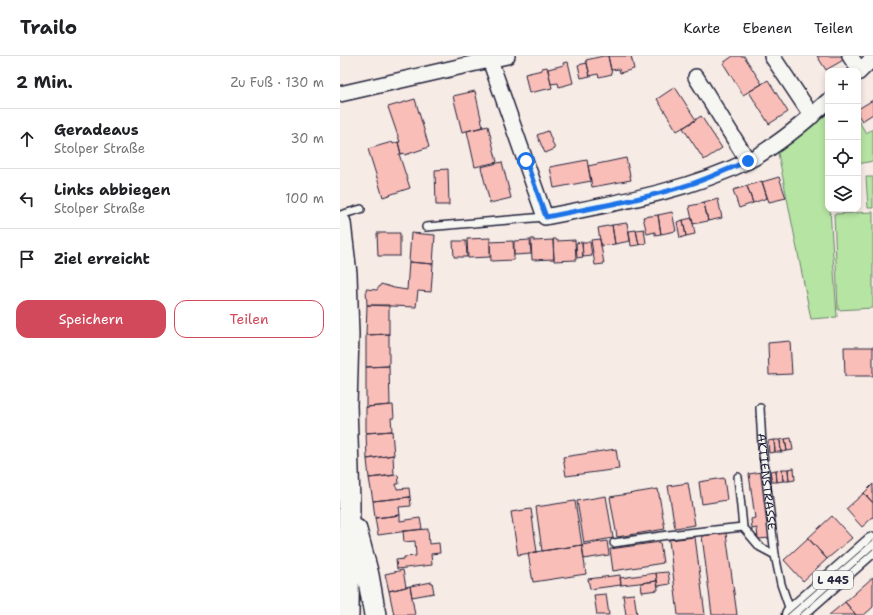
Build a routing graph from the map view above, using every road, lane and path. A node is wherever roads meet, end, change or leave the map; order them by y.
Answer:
1 (507, 56) edge
2 (772, 56) edge
3 (850, 56) edge
4 (487, 58) edge
5 (873, 58) edge
6 (857, 68) edge
7 (861, 70) edge
8 (696, 77) dead end
9 (340, 94) edge
10 (825, 104) edge
11 (812, 116) junction
12 (748, 161) junction
13 (361, 209) dead end
14 (340, 215) edge
15 (546, 217) junction
16 (340, 223) edge
17 (426, 226) dead end
18 (344, 335) edge
19 (343, 365) edge
20 (760, 408) dead end
21 (738, 477) dead end
22 (349, 503) junction
23 (743, 527) junction
24 (614, 543) dead end
25 (873, 544) edge
26 (775, 556) junction
27 (348, 615) edge
28 (375, 615) edge
29 (793, 615) edge

1 - 4 street
2 - 11 street
3 - 6 street
4 - 9 street
4 - 15 street
5 - 7 street
8 - 12 street
10 - 11 street
11 - 12 street
12 - 15 street
13 - 14 lane
15 - 17 lane
16 - 18 main road
18 - 19 main road
19 - 22 main road
20 - 26 lane, AKTIENSTRASSE
21 - 23 lane
22 - 27 main road
22 - 28 main road
23 - 24 lane
23 - 26 lane, AKTIENSTRASSE
25 - 29 main road, AKTIENSTRASSE / L 445
26 - 29 lane, AKTIENSTRASSE

